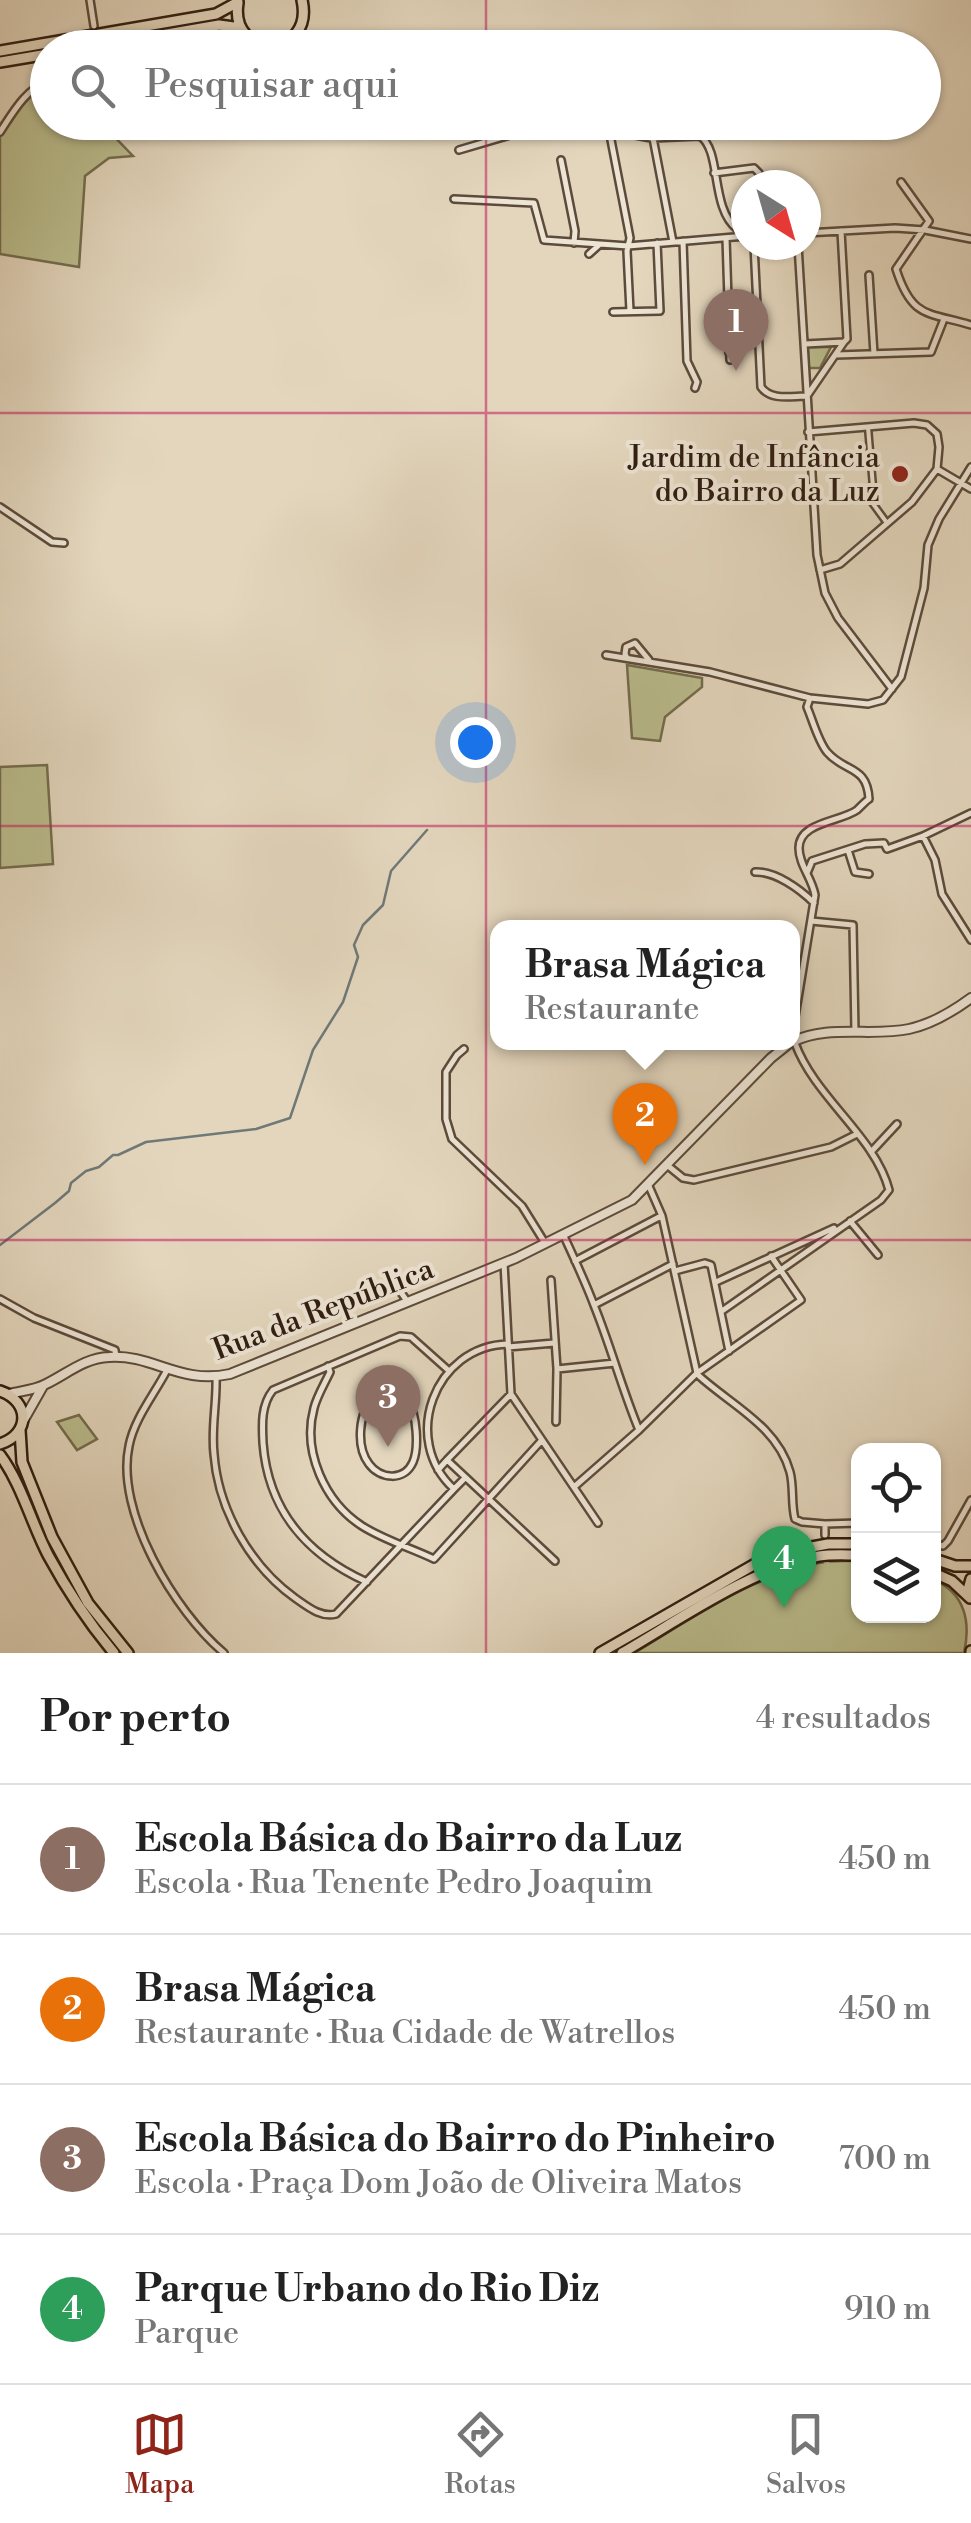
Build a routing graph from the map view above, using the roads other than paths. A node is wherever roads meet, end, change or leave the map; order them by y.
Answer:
1 (90, 0) edge
2 (302, 0) edge
3 (239, 1) edge
4 (94, 26) dead end
5 (240, 28) joint
6 (123, 30) edge
7 (189, 30) edge
8 (299, 30) edge
9 (30, 46) edge
10 (0, 51) edge
11 (30, 57) edge
12 (0, 62) edge
13 (30, 91) edge
14 (0, 132) edge
15 (498, 140) edge
16 (611, 140) edge
17 (653, 140) edge
18 (706, 140) edge
19 (459, 150) dead end
20 (561, 160) dead end
21 (731, 171) edge
22 (714, 174) junction
23 (901, 182) dead end
24 (454, 199) dead end
25 (731, 225) edge
26 (925, 230) junction
27 (841, 231) junction
28 (821, 233) edge
29 (731, 237) edge
30 (726, 238) junction
31 (971, 239) edge
32 (683, 241) junction
33 (672, 242) junction
34 (574, 243) junction
35 (657, 243) junction
36 (599, 245) junction
37 (628, 246) junction
38 (589, 254) dead end
39 (755, 260) edge
40 (799, 260) edge
41 (870, 275) dead end
42 (630, 311) junction
43 (614, 312) dead end
44 (944, 319) junction
45 (971, 325) edge
46 (729, 340) junction
47 (844, 342) junction
48 (803, 344) junction
49 (874, 354) junction
50 (836, 355) junction
51 (695, 388) dead end
52 (807, 396) junction
53 (868, 427) junction
54 (808, 432) junction
55 (971, 467) edge
56 (937, 469) junction
57 (959, 484) junction
58 (971, 489) edge
59 (0, 506) edge
60 (888, 523) junction
61 (64, 542) dead end
62 (820, 570) junction
63 (606, 655) dead end
64 (627, 658) junction
65 (651, 662) junction
66 (892, 690) junction
67 (810, 698) junction
68 (971, 813) edge
69 (923, 836) junction
70 (848, 850) junction
71 (755, 872) dead end
72 (808, 874) junction
73 (869, 874) dead end
74 (814, 902) junction
75 (811, 922) junction
76 (971, 940) edge
77 (800, 996) edge
78 (971, 998) edge
79 (855, 1032) junction
80 (800, 1037) edge
81 (464, 1049) dead end
82 (780, 1050) edge
83 (798, 1050) edge
84 (897, 1124) dead end
85 (857, 1134) junction
86 (871, 1152) junction
87 (667, 1165) junction
88 (648, 1184) junction
89 (662, 1216) junction
90 (850, 1221) junction
91 (842, 1225) junction
92 (563, 1234) junction
93 (545, 1243) junction
94 (878, 1255) dead end
95 (772, 1256) junction
96 (574, 1261) junction
97 (504, 1263) junction
98 (674, 1267) junction
99 (780, 1270) junction
100 (388, 1274) dead end
101 (551, 1280) dead end
102 (716, 1282) junction
103 (0, 1299) edge
104 (408, 1302) junction
105 (594, 1305) junction
106 (722, 1311) junction
107 (554, 1344) junction
108 (508, 1345) junction
109 (729, 1351) junction
110 (116, 1356) junction
111 (615, 1363) junction
112 (328, 1366) junction
113 (167, 1370) junction
114 (448, 1370) junction
115 (557, 1370) junction
116 (696, 1373) junction
117 (216, 1377) junction
118 (44, 1386) junction
119 (2, 1392) edge
120 (511, 1394) junction
121 (428, 1418) junction
122 (414, 1419) junction
123 (556, 1422) dead end
124 (21, 1426) junction
125 (639, 1430) junction
126 (542, 1440) junction
127 (0, 1444) edge
128 (428, 1447) junction
129 (416, 1450) junction
130 (0, 1455) edge
131 (447, 1460) junction
132 (438, 1470) junction
133 (465, 1478) junction
134 (574, 1487) junction
135 (454, 1489) junction
136 (489, 1499) junction
137 (971, 1500) edge
138 (598, 1523) dead end
139 (851, 1523) edge
140 (825, 1524) junction
141 (824, 1535) tunnel mouth
142 (402, 1544) junction
143 (851, 1544) edge
144 (941, 1546) edge
145 (851, 1555) edge
146 (556, 1561) dead end
147 (941, 1562) edge
148 (971, 1566) edge
149 (941, 1576) edge
150 (971, 1579) edge
151 (367, 1582) junction
152 (970, 1599) edge
153 (114, 1653) edge
154 (128, 1653) edge
155 (224, 1653) edge
156 (600, 1653) edge
157 (622, 1653) edge

1 - 4 street
2 - 8 highway
3 - 5 highway
3 - 6 highway
5 - 7 highway
9 - 10 highway
11 - 12 highway
13 - 14 street
15 - 19 street
16 - 37 street
17 - 33 street
18 - 22 street
20 - 34 street
21 - 22 street
22 - 25 street
23 - 26 street
24 - 34 street
26 - 27 street
26 - 31 street
26 - 44 street
27 - 28 street
27 - 47 street
29 - 30 street
30 - 32 street
30 - 46 street
32 - 33 street
32 - 51 street
33 - 35 street
34 - 36 street
35 - 37 street
35 - 42 street
36 - 37 street
36 - 38 street
37 - 42 street
39 - 52 street
40 - 48 street
41 - 49 street
42 - 43 street
44 - 45 street
44 - 49 street
46 - 46 street
47 - 48 street
47 - 50 street
48 - 52 street
49 - 50 street
50 - 52 street
52 - 54 street
53 - 54 street
53 - 56 street
53 - 60 street
54 - 62 street
55 - 57 street
56 - 57 street
56 - 60 street
57 - 58 street
57 - 66 street
59 - 61 street
60 - 62 street
62 - 66 street
63 - 64 street
64 - 65 street
64 - 65 street
65 - 67 street
66 - 67 street
67 - 72 street
68 - 69 street
69 - 70 street
69 - 76 street
70 - 72 street
70 - 73 street
71 - 74 street
72 - 74 street
74 - 75 street
75 - 77 street
75 - 79 street
78 - 79 street
79 - 80 street
81 - 93 street
82 - 87 street, Rua da República
83 - 85 street
84 - 86 street
85 - 86 street
85 - 87 street
86 - 90 street
87 - 88 street, Rua da República
88 - 89 street
88 - 92 street, Rua da República
89 - 96 street
89 - 98 street
90 - 91 street
90 - 94 street
91 - 95 street
91 - 99 street
92 - 93 street, Rua da República
92 - 96 street
93 - 97 street, Rua da República
95 - 99 street
95 - 102 street
96 - 105 street
97 - 104 street, Rua da República
97 - 108 street
98 - 102 street
98 - 105 street
98 - 116 street
99 - 106 street
99 - 109 street
100 - 104 street
101 - 107 street
102 - 106 street
103 - 110 street
104 - 117 street, Rua da República
105 - 111 street
106 - 109 street
107 - 108 street
107 - 115 street
108 - 114 street
108 - 120 street
109 - 116 street
110 - 113 street, Rua da República
110 - 118 street
111 - 115 street
111 - 125 street
112 - 114 street
112 - 142 street
112 - 151 street
113 - 117 street, Rua da República
113 - 155 street
114 - 121 street
115 - 123 street
116 - 125 street
116 - 140 street
117 - 151 street
118 - 119 street
118 - 124 street
119 - 124 highway
120 - 126 street
120 - 131 street
121 - 122 street
121 - 128 street
122 - 129 street
122 - 129 street
124 - 127 highway
124 - 154 highway
125 - 134 street
126 - 134 street
126 - 136 street
128 - 129 street
128 - 132 street
130 - 153 highway
131 - 132 street
131 - 133 street
132 - 135 street
133 - 135 street
133 - 136 street
134 - 138 street
135 - 142 street
136 - 142 street
136 - 146 street
137 - 144 street
139 - 140 street
140 - 141 street
142 - 151 street
143 - 156 highway
145 - 157 highway
147 - 148 highway
149 - 152 highway
150 - 152 highway

